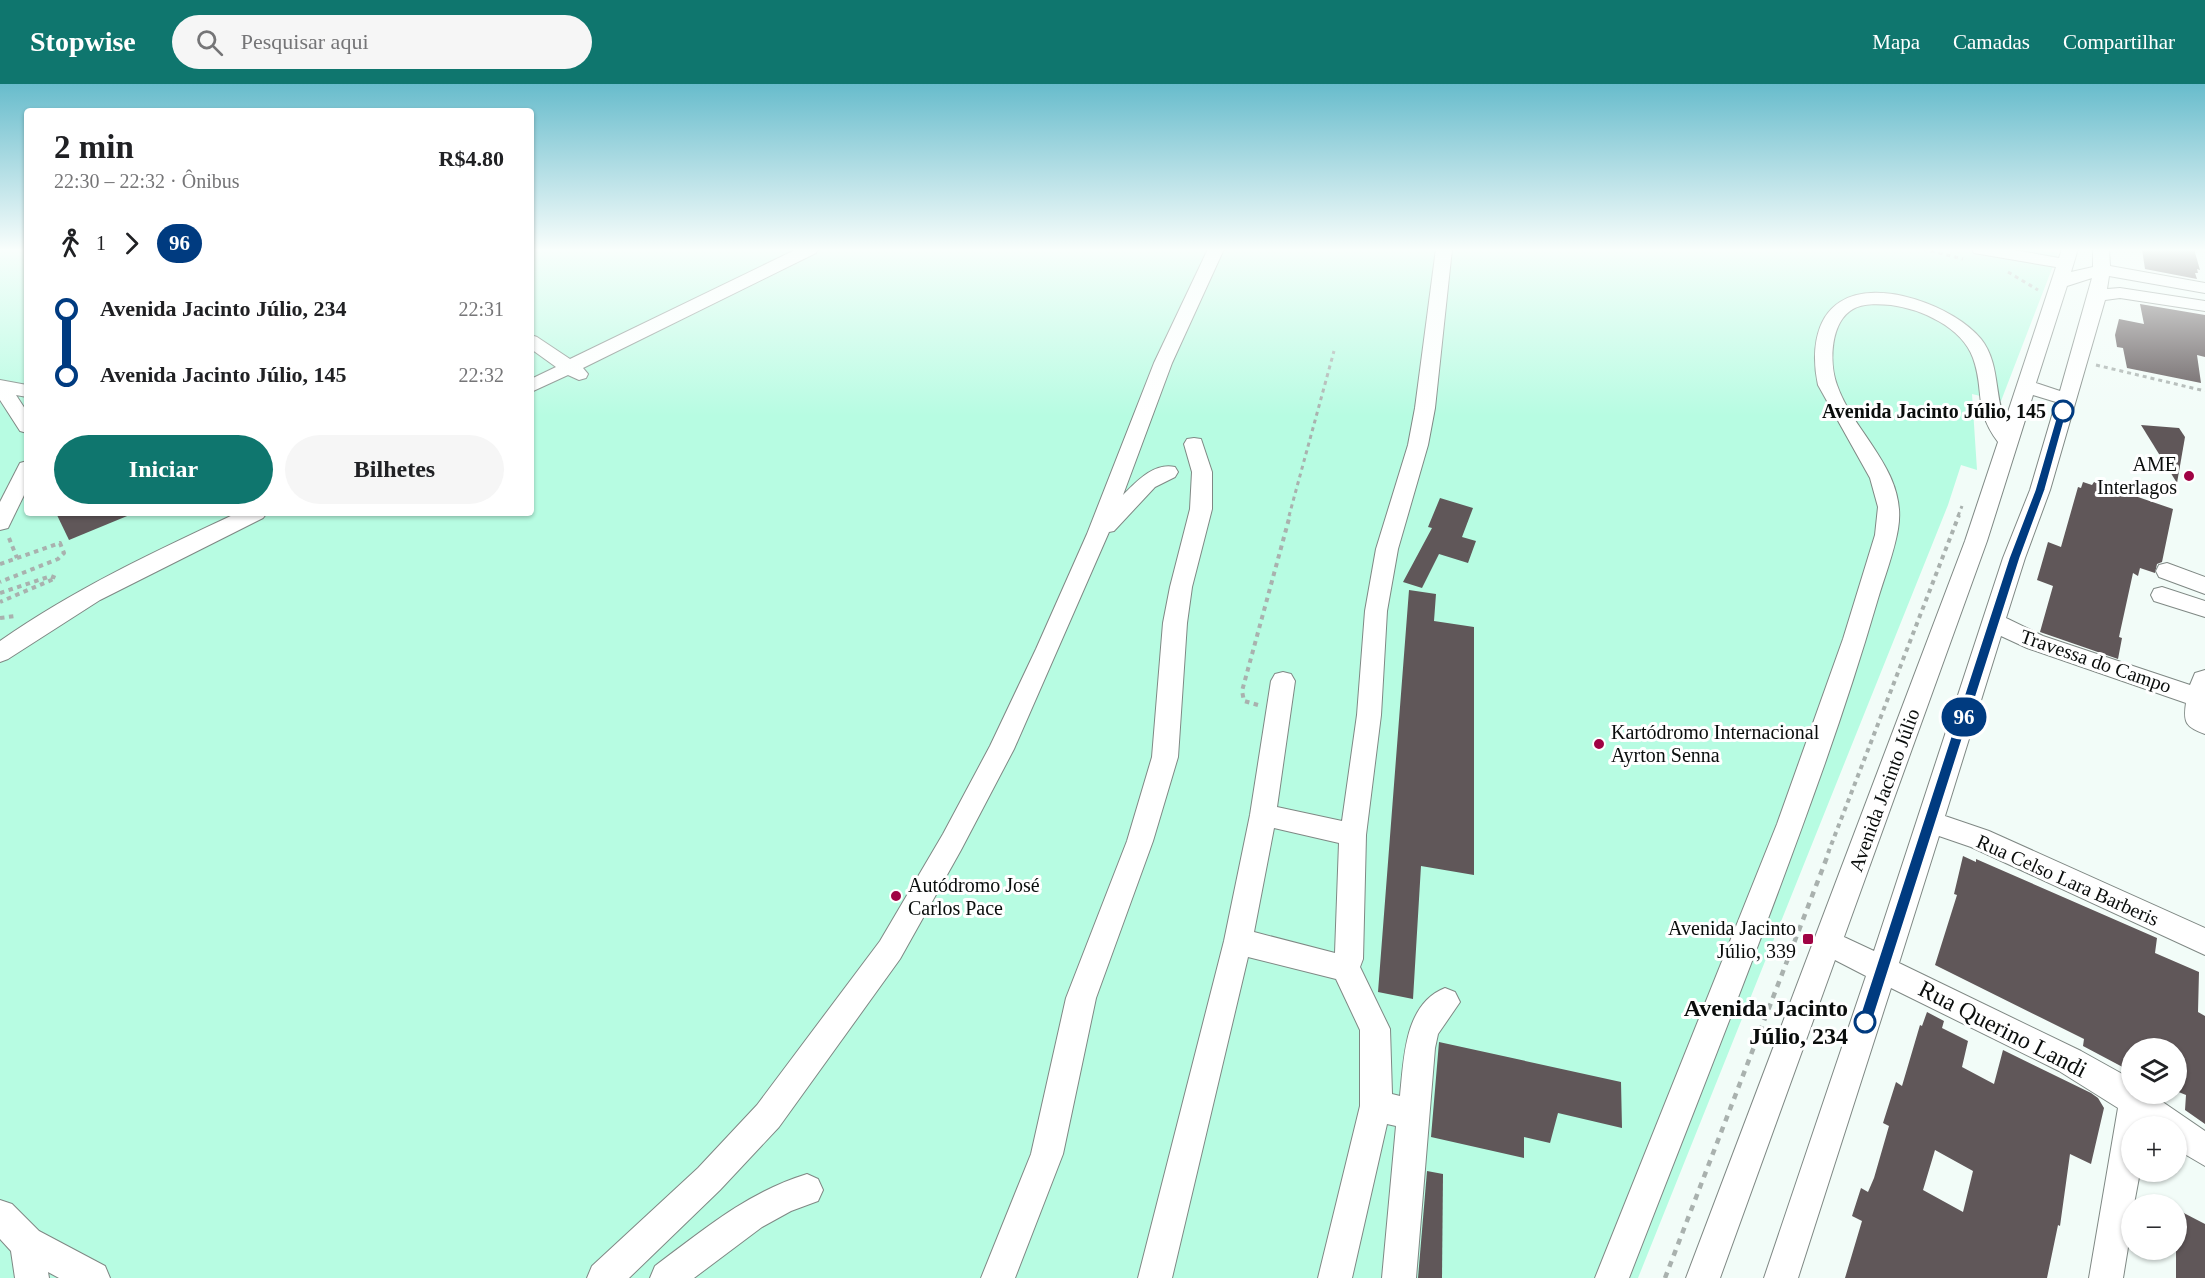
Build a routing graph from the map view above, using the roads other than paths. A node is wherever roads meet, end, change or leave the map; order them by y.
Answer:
1 (701, 305) edge
2 (1190, 305) edge
3 (1437, 305) edge
4 (1847, 305) edge
5 (1914, 305) edge
6 (2052, 305) edge
7 (2094, 305) edge
8 (534, 343) edge
9 (574, 370) junction
10 (534, 385) edge
11 (1, 386) edge
12 (2026, 386) junction
13 (24, 390) edge
14 (2066, 399) junction
15 (24, 422) edge
16 (2008, 442) junction
17 (1194, 444) dead end
18 (1168, 472) dead end
19 (24, 474) edge
20 (250, 516) edge
21 (0, 523) edge
22 (1098, 534) junction
23 (2168, 570) dead end
24 (2205, 586) edge
25 (2162, 596) dead end
26 (2205, 609) edge
27 (1995, 623) junction
28 (16, 648) edge
29 (1283, 681) dead end
30 (2203, 682) edge
31 (2205, 724) edge
32 (1263, 815) junction
33 (1929, 820) junction
34 (1353, 836) junction
35 (1238, 941) junction
36 (2205, 942) edge
37 (1828, 943) junction
38 (1344, 966) junction
39 (1883, 969) junction
40 (1445, 1002) dead end
41 (2121, 1092) edge
42 (2135, 1104) edge
43 (2139, 1104) edge
44 (1376, 1106) junction
45 (1414, 1115) junction
46 (2157, 1116) edge
47 (2187, 1138) edge
48 (2205, 1150) edge
49 (807, 1190) dead end
50 (0, 1216) edge
51 (27, 1243) junction
52 (32, 1278) edge
53 (93, 1278) edge
54 (604, 1278) edge
55 (667, 1278) edge
56 (998, 1278) edge
57 (1155, 1278) edge
58 (1335, 1278) edge
59 (1399, 1278) edge
60 (1611, 1278) edge
61 (1703, 1278) edge
62 (1780, 1278) edge
63 (2106, 1278) edge

1 - 9 street
2 - 22 street
3 - 34 street
4 - 60 street
5 - 16 street
6 - 12 street, Avenida Jacinto Júlio
7 - 14 street
8 - 9 street
9 - 10 street
11 - 13 street
11 - 15 street
12 - 14 street
12 - 16 street, Avenida Jacinto Júlio
14 - 27 street
16 - 37 street, Avenida Jacinto Júlio
17 - 56 street
18 - 22 street
19 - 21 street
20 - 28 street
22 - 54 street
23 - 24 street
25 - 26 street
27 - 30 street, Travessa do Campo
27 - 33 street
29 - 32 street
30 - 31 street
32 - 34 street
32 - 35 street
33 - 36 street, Rua Celso Lara Barberis
33 - 39 street
34 - 38 street
35 - 38 street
35 - 57 street
37 - 39 street, Rua Querino Landi
37 - 61 street, Avenida Jacinto Júlio
38 - 44 street
39 - 41 street, Rua Querino Landi
39 - 62 street
40 - 45 street
42 - 63 street
43 - 46 street, Rua Querino Landi
44 - 45 street
44 - 58 street
45 - 59 street
47 - 48 street
49 - 55 street
50 - 51 street
51 - 52 street
51 - 53 street

